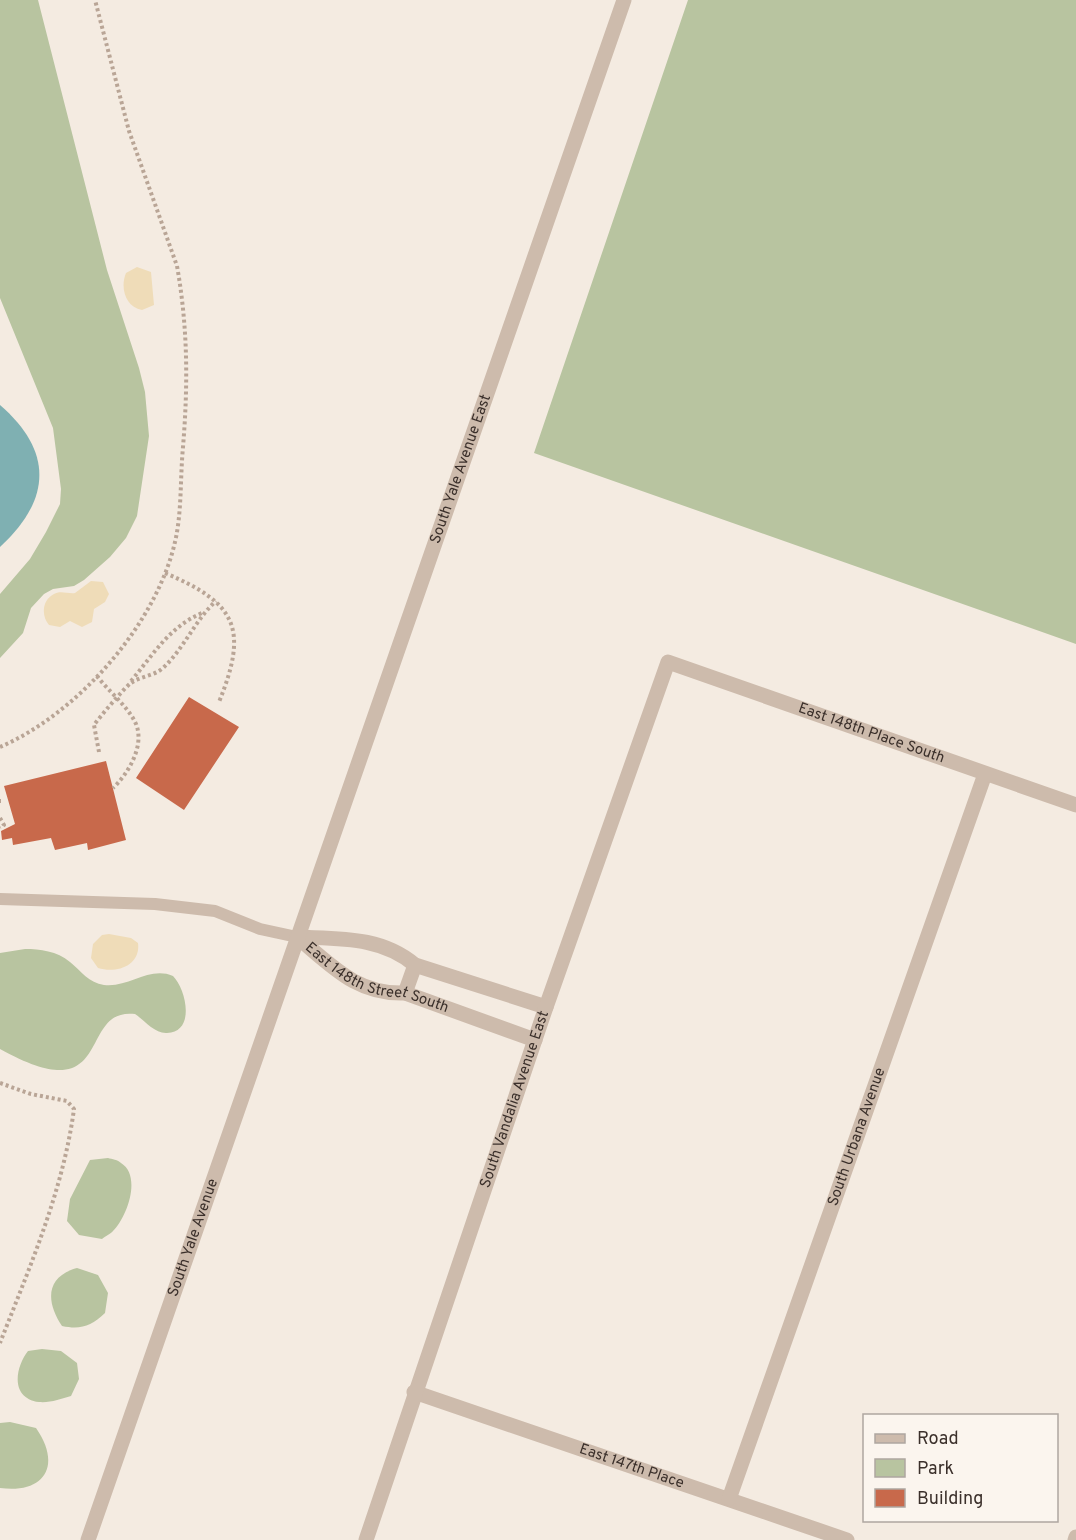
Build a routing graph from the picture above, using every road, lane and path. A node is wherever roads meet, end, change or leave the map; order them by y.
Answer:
1 (95, 0) edge
2 (624, 0) edge
3 (165, 573) junction
4 (216, 601) junction
5 (203, 613) junction
6 (668, 662) joint
7 (97, 676) junction
8 (128, 685) junction
9 (118, 700) junction
10 (219, 702) dead end
11 (0, 747) edge
12 (99, 752) dead end
13 (985, 774) junction
14 (113, 788) dead end
15 (1076, 805) edge
16 (0, 818) edge
17 (0, 827) edge
18 (0, 899) edge
19 (297, 937) junction
20 (415, 965) junction
21 (405, 993) junction
22 (546, 1007) junction
23 (535, 1040) junction
24 (0, 1083) edge
25 (0, 1343) edge
26 (414, 1392) junction
27 (729, 1499) junction
28 (88, 1540) edge
29 (366, 1540) edge
30 (848, 1540) edge

1 - 3 path
2 - 19 street, South Yale Avenue East
3 - 4 path
3 - 7 path
4 - 5 path
4 - 10 path
5 - 8 path
5 - 8 path
6 - 13 street, East 148th Place South
6 - 22 street, South Vandalia Avenue East
7 - 9 path
7 - 11 path
8 - 9 path
9 - 12 path
9 - 14 path
13 - 15 street, East 148th Place South
13 - 27 street, South Urbana Avenue
16 - 17 path
18 - 19 lane
19 - 20 street, East 148th Street South
19 - 21 street, East 148th Street South
19 - 28 street, South Yale Avenue
20 - 21 street
20 - 22 street, East 148th Street South
21 - 23 street, East 148th Street South
22 - 23 street, South Vandalia Avenue East
23 - 26 street, South Vandalia Avenue East
24 - 25 path
26 - 27 street, East 147th Place
26 - 29 street, South Vandalia Avenue East
27 - 30 street, East 147th Place

